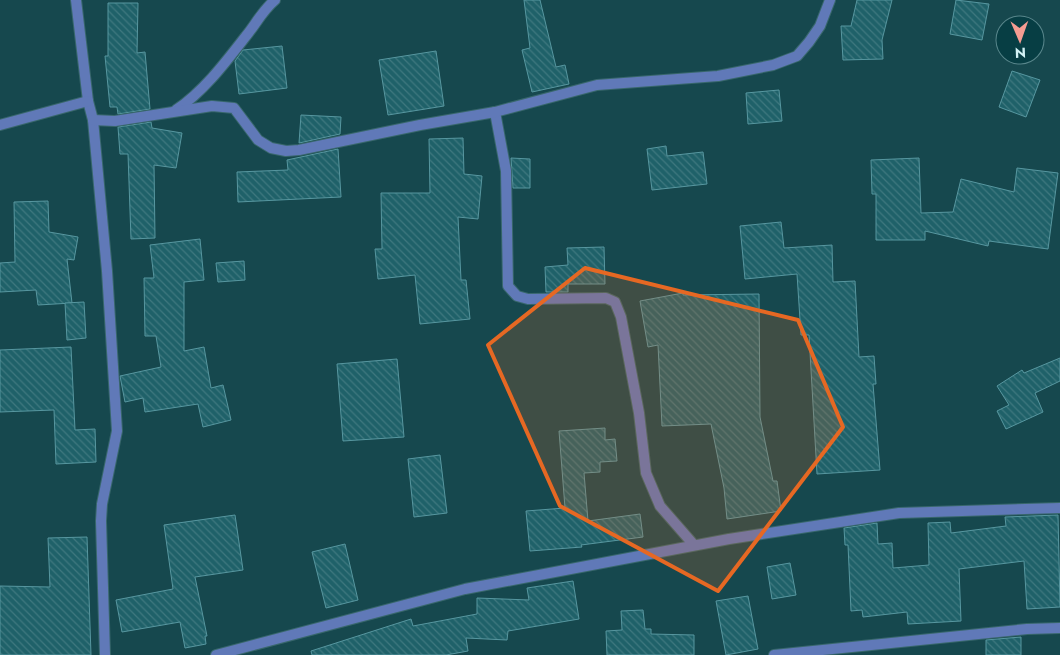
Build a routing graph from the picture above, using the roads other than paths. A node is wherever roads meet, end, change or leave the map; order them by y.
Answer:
1 (76, 0) edge
2 (275, 0) edge
3 (830, 0) edge
4 (88, 101) junction
5 (173, 112) junction
6 (495, 112) junction
7 (93, 120) junction
8 (0, 125) edge
9 (1060, 508) edge
10 (694, 545) junction
11 (1060, 628) edge
12 (105, 655) edge
13 (216, 655) edge
14 (774, 655) edge

1 - 4 street
2 - 5 street
3 - 6 street
4 - 7 street
4 - 8 street
5 - 6 street
5 - 7 street
6 - 10 street
7 - 12 street
9 - 10 street
10 - 13 street
11 - 14 street

